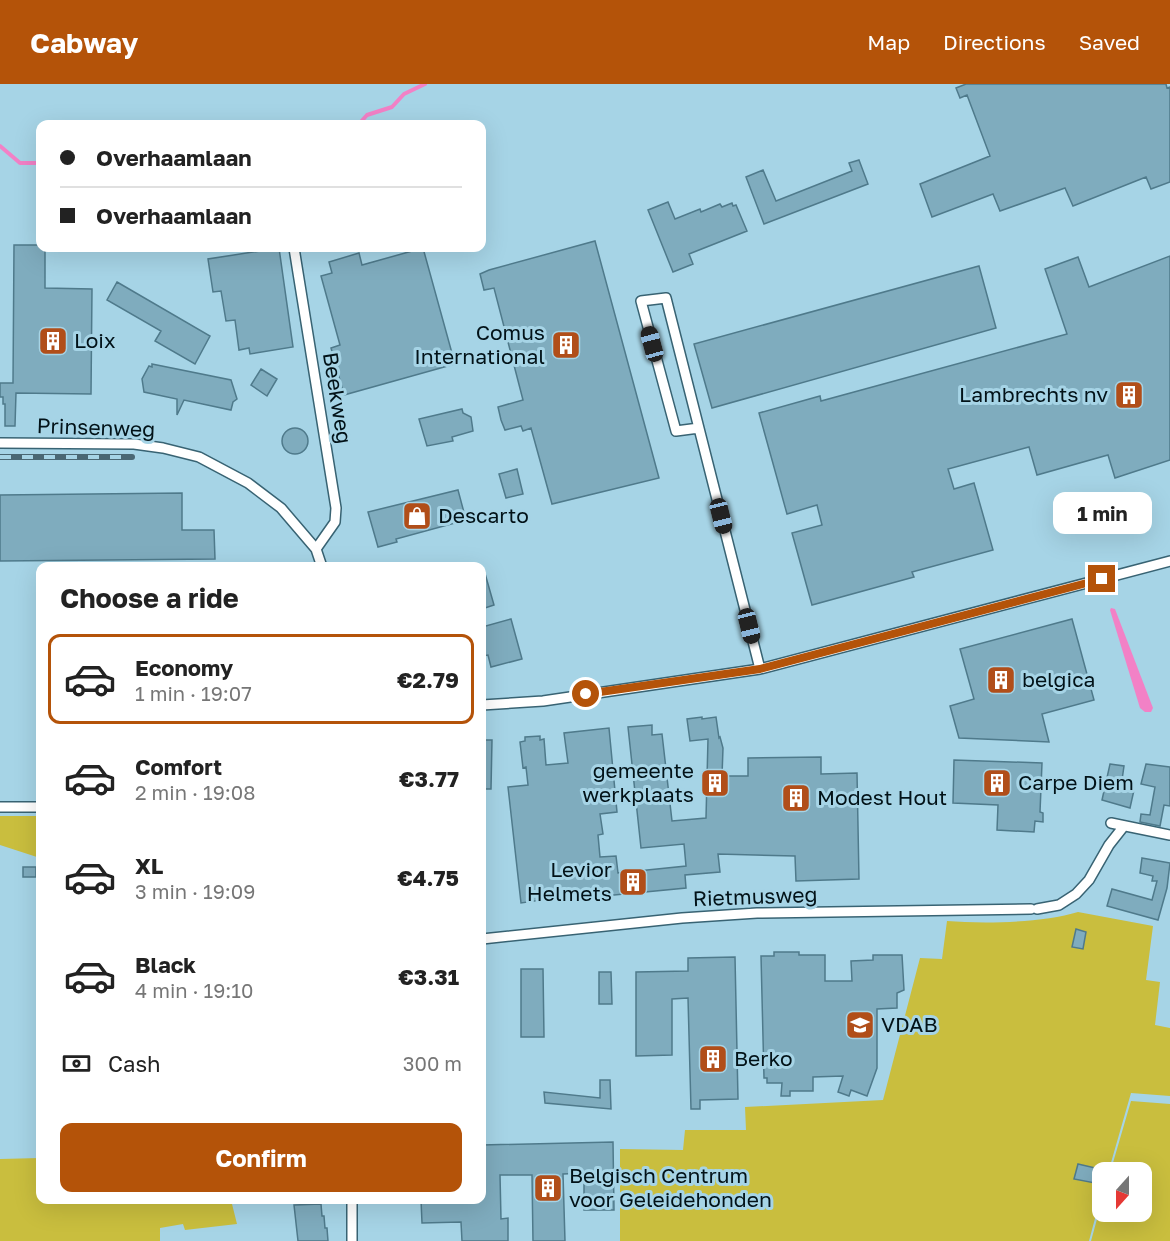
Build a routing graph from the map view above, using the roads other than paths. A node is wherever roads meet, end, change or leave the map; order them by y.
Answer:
1 (295, 252) edge
2 (699, 428) junction
3 (0, 443) edge
4 (316, 549) junction
5 (1170, 561) edge
6 (320, 562) edge
7 (760, 669) junction
8 (486, 705) edge
9 (0, 807) edge
10 (36, 807) edge
11 (1111, 824) dead end
12 (1124, 826) junction
13 (1170, 835) edge
14 (486, 939) edge
15 (352, 1204) edge
16 (352, 1241) edge

1 - 4 street, Beekweg
2 - 2 street
2 - 7 street
3 - 4 street, Prinsenweg
4 - 6 street, Prinsenweg
5 - 7 street
7 - 8 street
9 - 10 street
11 - 12 street
12 - 13 street
12 - 14 street, Rietmusweg
15 - 16 street

